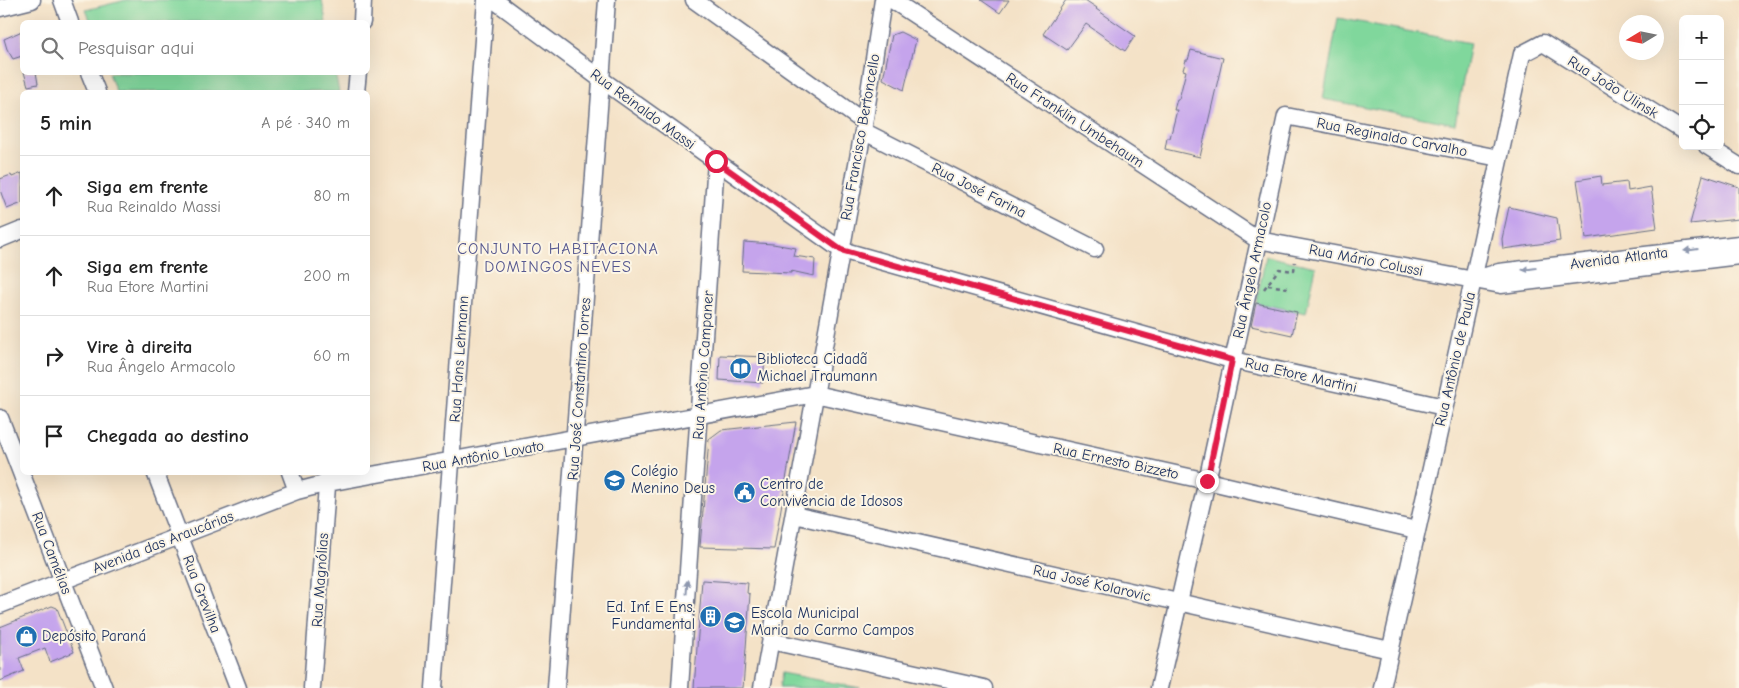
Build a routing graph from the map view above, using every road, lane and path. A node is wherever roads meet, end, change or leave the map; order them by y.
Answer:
1 (32, 0) edge
2 (62, 0) edge
3 (363, 0) edge
4 (486, 0) edge
5 (494, 0) edge
6 (608, 0) edge
7 (694, 0) edge
8 (883, 0) edge
9 (892, 0) edge
10 (0, 8) edge
11 (69, 20) edge
12 (362, 20) edge
13 (1543, 44) joint
14 (90, 75) edge
15 (358, 75) edge
16 (602, 80) junction
17 (96, 90) edge
18 (356, 90) edge
19 (1286, 116) joint
20 (863, 127) junction
21 (1679, 129) edge
22 (1713, 150) edge
23 (1498, 158) junction
24 (716, 161) junction
25 (1739, 166) edge
26 (20, 231) edge
27 (0, 239) edge
28 (1258, 240) junction
29 (1739, 244) edge
30 (1095, 249) dead end
31 (841, 250) junction
32 (1739, 256) edge
33 (1296, 259) dead end
34 (1500, 278) junction
35 (1473, 280) junction
36 (1259, 283) dead end
37 (1267, 284) junction
38 (1288, 288) dead end
39 (1261, 292) dead end
40 (1232, 360) junction
41 (815, 394) junction
42 (1444, 408) junction
43 (700, 416) junction
44 (0, 418) edge
45 (575, 440) junction
46 (451, 461) junction
47 (20, 470) edge
48 (370, 472) edge
49 (22, 475) edge
50 (156, 475) edge
51 (291, 475) edge
52 (350, 475) edge
53 (328, 478) edge
54 (1207, 481) junction
55 (297, 491) junction
56 (794, 515) junction
57 (1416, 530) junction
58 (180, 536) junction
59 (63, 581) junction
60 (1178, 603) junction
61 (0, 605) edge
62 (771, 641) junction
63 (1390, 650) junction
64 (104, 688) edge
65 (238, 688) edge
66 (312, 688) edge
67 (434, 688) edge
68 (556, 688) edge
69 (680, 688) edge
70 (762, 688) edge
71 (984, 688) edge
72 (1160, 688) edge
73 (1382, 688) edge

1 - 10 street
2 - 11 street
3 - 12 street
4 - 46 street, Rua Hans Lehmann
5 - 16 street, Rua Reinaldo Massi
6 - 16 street, Rua José Constantino Torres
7 - 20 street, Rua José Farina
8 - 20 street, Rua Francisco Bertoncello
9 - 28 street, Rua Franklin Umbehaum
13 - 21 street, Rua João Ulinsk
13 - 23 street, Rua Antônio de Paula
14 - 17 street
15 - 18 street
16 - 24 street, Rua Reinaldo Massi
16 - 45 street, Rua José Constantino Torres
19 - 23 street, Rua Reginaldo Carvalho
19 - 28 street, Rua Ângelo Armacolo
20 - 30 street, Rua José Farina
20 - 31 street, Rua Francisco Bertoncello
22 - 25 street
23 - 35 street, Rua Antônio de Paula
24 - 31 street, Rua Reinaldo Massi
24 - 43 street, Rua Antônio Campaner
26 - 27 street
28 - 35 street, Rua Mário Colussi
28 - 40 street, Rua Ângelo Armacolo
29 -> 34 street, Avenida Atlanta
31 - 40 street, Rua Etore Martini
31 - 41 street, Rua Francisco Bertoncello
32 - 34 street, Avenida Atlanta
33 - 37 path
34 - 35 street, Rua Mário Colussi
35 - 42 street, Rua Antônio de Paula
36 - 37 path
37 - 38 path
37 - 39 path
40 - 42 street, Rua Etore Martini
40 - 54 street, Rua Ângelo Armacolo
41 - 43 street, Rua Antônio Lovato
41 - 54 street, Rua Ernesto Bizzeto
41 - 56 street, Rua Francisco Bertoncello
42 - 57 street, Rua Antônio de Paula
43 - 45 street, Rua Antônio Lovato
69 -> 43 street, Rua Antônio Campaner
44 - 47 street, Rua Camélias
45 - 46 street, Rua Antônio Lovato
45 - 68 street, Rua José Constantino Torres
46 - 48 street, Rua Antônio Lovato
46 - 67 street, Rua Hans Lehmann
49 - 59 street, Rua Camélias
50 - 58 street, Rua Grevilha
51 - 55 street
52 - 53 street, Rua Antônio Lovato
53 - 55 street, Avenida das Araucárias
53 - 66 street, Rua Magnólias
54 - 57 street, Rua Ernesto Bizzeto
54 - 60 street, Rua Ângelo Armacolo
55 - 58 street, Avenida das Araucárias
56 - 60 street, Rua José Kolarovic
56 - 62 street, Rua Francisco Bertoncello
57 - 63 street, Rua Antônio de Paula
58 - 59 street, Avenida das Araucárias
58 - 65 street, Rua Grevilha
59 - 61 street, Avenida das Araucárias
59 - 64 street, Rua Camélias
60 - 63 street, Rua José Kolarovic
60 - 72 street, Rua Ângelo Armacolo
62 - 70 street, Rua Francisco Bertoncello
62 - 71 street
63 - 73 street, Rua Antônio de Paula

